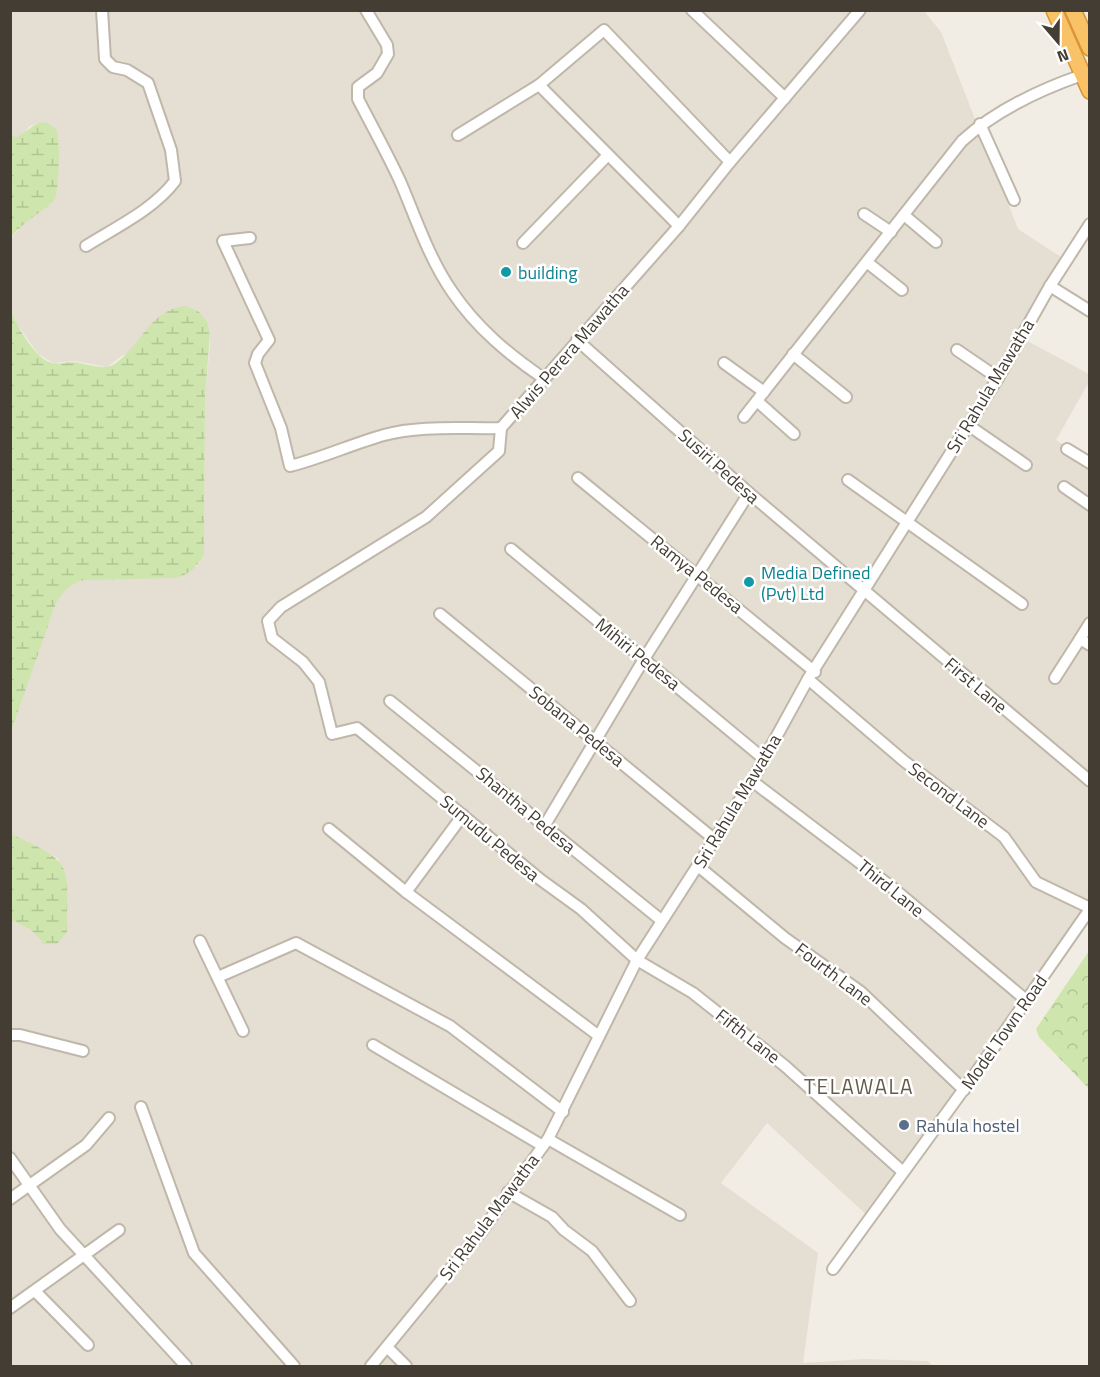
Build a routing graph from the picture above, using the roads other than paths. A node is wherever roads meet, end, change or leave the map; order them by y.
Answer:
1 (102, 10) edge
2 (366, 10) edge
3 (692, 10) edge
4 (860, 10) edge
5 (1054, 10) edge
6 (1073, 10) edge
7 (1089, 48) edge
8 (1082, 75) junction
9 (539, 85) junction
10 (1089, 91) edge
11 (785, 98) junction
12 (980, 124) junction
13 (458, 135) dead end
14 (608, 155) junction
15 (730, 162) junction
16 (1014, 200) dead end
17 (864, 214) dead end
18 (904, 215) junction
19 (1089, 224) edge
20 (679, 226) junction
21 (891, 232) junction
22 (250, 238) dead end
23 (936, 242) dead end
24 (523, 243) dead end
25 (86, 246) dead end
26 (868, 263) junction
27 (1050, 286) junction
28 (902, 290) dead end
29 (1089, 310) edge
30 (578, 340) junction
31 (957, 350) dead end
32 (793, 354) junction
33 (724, 363) dead end
34 (543, 378) junction
35 (998, 378) junction
36 (760, 396) junction
37 (846, 397) dead end
38 (744, 417) dead end
39 (968, 425) junction
40 (501, 428) junction
41 (795, 434) dead end
42 (1067, 449) dead end
43 (1089, 463) edge
44 (1026, 465) dead end
45 (578, 478) dead end
46 (848, 480) dead end
47 (1064, 487) dead end
48 (749, 493) junction
49 (1089, 505) edge
50 (907, 521) junction
51 (511, 549) dead end
52 (698, 575) junction
53 (863, 590) junction
54 (1022, 604) dead end
55 (440, 614) dead end
56 (1089, 623) edge
57 (1085, 642) edge
58 (644, 659) junction
59 (811, 676) junction
60 (1055, 678) dead end
61 (390, 701) dead end
62 (596, 740) junction
63 (764, 759) junction
64 (752, 781) junction
65 (1089, 781) edge
66 (463, 815) junction
67 (545, 825) junction
68 (329, 829) dead end
69 (714, 838) junction
70 (698, 866) junction
71 (406, 892) junction
72 (1089, 909) edge
73 (661, 920) junction
74 (200, 941) dead end
75 (637, 960) junction
76 (218, 977) junction
77 (1026, 1000) junction
78 (243, 1031) dead end
79 (10, 1035) edge
80 (599, 1036) junction
81 (373, 1045) dead end
82 (83, 1051) dead end
83 (964, 1090) junction
84 (141, 1107) dead end
85 (563, 1112) junction
86 (110, 1118) dead end
87 (546, 1143) junction
88 (10, 1158) edge
89 (903, 1172) junction
90 (31, 1183) junction
91 (508, 1192) junction
92 (10, 1199) edge
93 (680, 1215) dead end
94 (119, 1230) dead end
95 (84, 1255) junction
96 (832, 1269) dead end
97 (35, 1291) junction
98 (630, 1301) dead end
99 (10, 1308) edge
100 (88, 1345) dead end
101 (387, 1347) junction
102 (186, 1366) edge
103 (294, 1366) edge
104 (371, 1366) edge
105 (406, 1366) edge

1 - 25 street
2 - 34 street
3 - 11 street
4 - 11 street, Alwis Perera Mawatha
5 - 8 highway
6 - 7 highway
8 - 10 highway
8 - 12 street
9 - 13 street
9 - 14 street
9 - 15 street
11 - 15 street, Alwis Perera Mawatha
12 - 16 street
12 - 18 street
14 - 20 street
14 - 24 street
15 - 20 street, Alwis Perera Mawatha
17 - 21 street
18 - 21 street
18 - 23 street
19 - 27 street, Sri Rahula Mawatha
20 - 30 street, Alwis Perera Mawatha
21 - 26 street
22 - 40 street, Alwis Perera Mawatha
26 - 28 street
26 - 32 street
27 - 29 street
27 - 35 street, Sri Rahula Mawatha
30 - 34 street, Alwis Perera Mawatha
30 - 48 street, Susiri Pedesa
31 - 35 street
32 - 36 street
32 - 37 street
33 - 36 street
34 - 40 street, Alwis Perera Mawatha
35 - 39 street, Sri Rahula Mawatha
36 - 38 street
36 - 41 street
39 - 44 street
39 - 50 street, Sri Rahula Mawatha
40 - 66 street, Sumudu Pedesa
42 - 43 street
45 - 52 street, Ramya Pedesa
46 - 50 street
47 - 49 street
48 - 52 street
48 - 53 street, Susiri Pedesa
50 - 53 street, Sri Rahula Mawatha
50 - 54 street
51 - 58 street, Mihiri Pedesa
52 - 58 street
52 - 59 street, Ramya Pedesa
53 - 59 street, Sri Rahula Mawatha
53 - 65 street, First Lane
55 - 62 street, Sobana Pedesa
56 - 57 street
57 - 60 street
58 - 62 street
58 - 63 street, Mihiri Pedesa
59 - 63 street, Sri Rahula Mawatha
59 - 72 street, Second Lane
61 - 67 street, Shantha Pedesa
62 - 67 street
62 - 69 street, Sobana Pedesa
63 - 64 street, Sri Rahula Mawatha
64 - 69 street, Sri Rahula Mawatha
64 - 77 street, Third Lane
66 - 71 street
66 - 75 street, Sumudu Pedesa
67 - 73 street, Shantha Pedesa
68 - 71 street
69 - 70 street, Sri Rahula Mawatha
70 - 73 street, Sri Rahula Mawatha
70 - 83 street, Fourth Lane
71 - 80 street
72 - 77 street, Model Town Road
73 - 75 street, Sri Rahula Mawatha
74 - 76 street
75 - 80 street, Sri Rahula Mawatha
75 - 89 street, Fifth Lane
76 - 78 street
76 - 85 street
77 - 83 street, Model Town Road
79 - 82 street
80 - 85 street, Sri Rahula Mawatha
81 - 87 street
83 - 89 street, Model Town Road
84 - 103 street
85 - 87 street, Sri Rahula Mawatha
86 - 90 street
87 - 91 street, Sri Rahula Mawatha
87 - 93 street
88 - 90 street
89 - 96 street, Model Town Road
90 - 92 street
90 - 95 street
91 - 98 street
91 - 101 street, Sri Rahula Mawatha
94 - 95 street
95 - 97 street
95 - 102 street
97 - 99 street
97 - 100 street
101 - 104 street, Sri Rahula Mawatha
101 - 105 street

